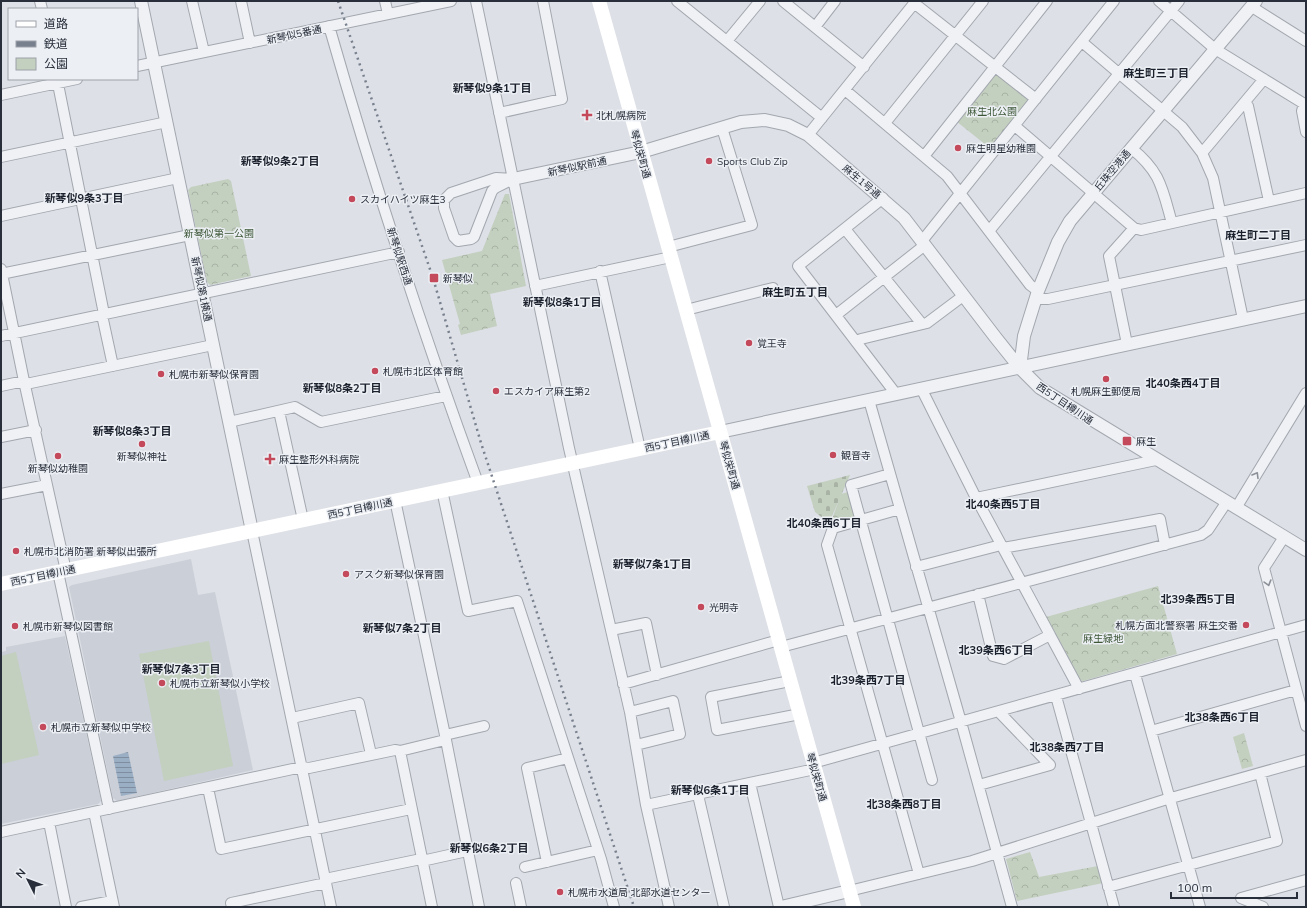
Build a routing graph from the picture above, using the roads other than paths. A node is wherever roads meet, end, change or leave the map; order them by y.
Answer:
1 (141, 1) edge
2 (192, 1) edge
3 (241, 1) edge
4 (386, 1) edge
5 (451, 1) edge
6 (476, 1) edge
7 (543, 1) edge
8 (599, 1) edge
9 (677, 1) edge
10 (760, 1) edge
11 (783, 1) edge
12 (835, 1) edge
13 (983, 1) edge
14 (1048, 1) edge
15 (1114, 1) edge
16 (1159, 1) edge
17 (1179, 1) edge
18 (915, 2) edge
19 (1254, 4) edge
20 (1171, 11) junction
21 (388, 14) junction
22 (329, 26) junction
23 (815, 27) junction
24 (956, 36) junction
25 (727, 41) junction
26 (1306, 41) edge
27 (1082, 42) junction
28 (250, 43) junction
29 (1215, 49) junction
30 (204, 52) junction
31 (154, 63) junction
32 (138, 66) edge
33 (864, 67) junction
34 (995, 67) junction
35 (1119, 74) junction
36 (1264, 79) junction
37 (67, 80) edge
38 (57, 81) edge
39 (845, 90) junction
40 (1, 95) edge
41 (1036, 99) junction
42 (1245, 102) junction
43 (1305, 104) edge
44 (1163, 111) junction
45 (499, 113) junction
46 (822, 118) junction
47 (167, 122) junction
48 (885, 123) junction
49 (1015, 126) junction
50 (722, 128) junction
51 (1306, 132) edge
52 (808, 135) junction
53 (70, 141) junction
54 (1131, 148) junction
55 (641, 152) junction
56 (1202, 153) junction
57 (925, 155) junction
58 (1, 157) edge
59 (1050, 157) junction
60 (178, 178) junction
61 (513, 179) junction
62 (471, 186) junction
63 (1093, 193) junction
64 (1306, 193) edge
65 (961, 194) junction
66 (883, 198) junction
67 (81, 199) junction
68 (1269, 201) junction
69 (488, 203) junction
70 (1221, 211) junction
71 (1, 216) edge
72 (1172, 223) junction
73 (1134, 228) junction
74 (845, 229) junction
75 (989, 231) junction
76 (190, 236) junction
77 (924, 243) junction
78 (1306, 245) edge
79 (399, 252) junction
80 (669, 252) junction
81 (92, 255) junction
82 (1230, 261) junction
83 (600, 271) junction
84 (1, 272) edge
85 (884, 277) junction
86 (1116, 285) junction
87 (535, 286) junction
88 (773, 288) dead end
89 (203, 293) junction
90 (1037, 295) junction
91 (963, 296) junction
92 (1306, 306) edge
93 (686, 310) junction
94 (103, 314) junction
95 (836, 315) junction
96 (1243, 320) junction
97 (922, 324) junction
98 (14, 333) junction
99 (1, 336) edge
100 (856, 342) junction
101 (1127, 344) junction
102 (213, 345) junction
103 (113, 366) junction
104 (1020, 368) junction
105 (25, 383) junction
106 (1, 386) edge
107 (921, 388) junction
108 (1306, 393) edge
109 (896, 394) junction
110 (446, 396) junction
111 (869, 400) junction
112 (280, 411) junction
113 (229, 422) junction
114 (36, 430) junction
115 (720, 432) junction
116 (1, 437) edge
117 (640, 449) junction
118 (1156, 460) junction
119 (573, 463) junction
120 (890, 474) junction
121 (478, 483) junction
122 (47, 485) junction
123 (442, 490) junction
124 (1, 494) edge
125 (976, 498) junction
126 (394, 500) junction
127 (1231, 505) junction
128 (900, 509) junction
129 (303, 520) junction
130 (860, 520) junction
131 (252, 531) junction
132 (1284, 537) junction
133 (1164, 545) junction
134 (1002, 547) junction
135 (1306, 550) edge
136 (916, 567) junction
137 (62, 571) junction
138 (1021, 583) junction
139 (1, 584) edge
140 (978, 594) junction
141 (928, 608) junction
142 (887, 619) junction
143 (1306, 625) edge
144 (851, 628) junction
145 (611, 630) junction
146 (1280, 633) junction
147 (1050, 635) junction
148 (780, 643) junction
149 (1135, 674) junction
150 (657, 675) junction
151 (790, 681) junction
152 (623, 684) junction
153 (1079, 689) junction
154 (1296, 690) junction
155 (1056, 696) junction
156 (630, 712) junction
157 (999, 712) junction
158 (800, 714) junction
159 (292, 718) junction
160 (961, 722) junction
161 (484, 726) dead end
162 (1306, 726) edge
163 (1151, 731) junction
164 (919, 734) junction
165 (445, 738) junction
166 (882, 744) junction
167 (636, 745) junction
168 (400, 751) junction
169 (371, 754) junction
170 (568, 758) junction
171 (1306, 760) edge
172 (814, 766) junction
173 (302, 767) junction
174 (1260, 773) junction
175 (932, 780) dead end
176 (750, 783) junction
177 (979, 785) junction
178 (208, 788) junction
179 (698, 795) junction
180 (1169, 798) junction
181 (646, 805) junction
182 (109, 809) junction
183 (411, 809) junction
184 (94, 812) junction
185 (49, 822) junction
186 (1091, 823) junction
187 (315, 829) junction
188 (1, 832) edge
189 (598, 850) junction
190 (467, 851) junction
191 (997, 853) junction
192 (422, 860) junction
193 (547, 862) junction
194 (1188, 864) junction
195 (525, 867) dead end
196 (919, 874) junction
197 (1306, 880) edge
198 (326, 881) junction
199 (516, 883) dead end
200 (1108, 887) junction
201 (849, 891) junction
202 (113, 904) edge
203 (66, 907) edge
204 (81, 907) edge
205 (232, 907) edge
206 (331, 907) edge
207 (432, 907) edge
208 (479, 907) edge
209 (521, 907) edge
210 (614, 907) edge
211 (669, 907) edge
212 (724, 907) edge
213 (780, 907) edge
214 (854, 907) edge
215 (1012, 907) edge
216 (1114, 907) edge
217 (1200, 907) edge
218 (1263, 907) edge

1 - 31 street, 新琴似第1横通
2 - 30 street
3 - 28 street
4 - 21 street
5 - 21 street, 新琴似5番通
6 - 45 street
7 - 45 street
8 - 55 main road, 琴似栄町通
9 - 25 street
10 - 25 street
11 - 23 street
12 - 23 street
13 - 24 street
14 - 34 street
15 - 27 street
16 - 20 street
17 - 20 street
18 - 24 street
18 - 33 street
19 - 26 street
19 - 29 street, 丘珠空港通
20 - 29 street
20 - 35 street
21 - 22 street, 新琴似5番通
22 - 28 street, 新琴似5番通
22 - 79 street, 新琴似駅西通
23 - 33 street
24 - 34 street
24 - 48 street
25 - 46 street
27 - 35 street
27 - 41 street
28 - 30 street, 新琴似5番通
29 - 36 street
29 - 44 street, 丘珠空港通
30 - 31 street, 新琴似5番通
31 - 32 street, 新琴似5番通
31 - 47 street, 新琴似第1横通
33 - 39 street
34 - 41 street
34 - 57 street
35 - 44 street
35 - 59 street
36 - 42 street
36 - 43 street
37 - 38 street
38 - 40 street
38 - 53 street
39 - 46 street
39 - 48 street
41 - 49 street
42 - 56 street
42 - 68 street
43 - 51 street
44 - 54 street, 丘珠空港通
44 - 56 street
45 - 61 street
46 - 52 street
47 - 53 street
47 - 60 street, 新琴似第1横通
48 - 57 street
49 - 59 street
49 - 65 street
50 - 52 street, 麻生1号通
50 - 55 street, 麻生1号通
50 - 80 street
52 - 66 street, 麻生1号通
53 - 58 street
53 - 67 street
54 - 63 street, 丘珠空港通
54 - 72 street
55 - 61 street, 新琴似駅前通
55 - 80 main road, 琴似栄町通
56 - 70 street
57 - 65 street
59 - 63 street
59 - 75 street
60 - 67 street
60 - 76 street, 新琴似第1横通
61 - 62 street
61 - 69 street
61 - 87 street
62 - 69 street
62 - 69 street
63 - 73 street
63 - 90 street, 丘珠空港通
64 - 68 street
65 - 75 street
65 - 77 street
66 - 74 street
66 - 77 street, 麻生1号通
67 - 71 street
67 - 81 street
68 - 70 street
70 - 72 street
70 - 82 street
72 - 73 street
73 - 86 street
74 - 85 street
74 - 95 street
75 - 90 street
76 - 81 street
76 - 89 street, 新琴似第1横通
77 - 85 street
77 - 91 street, 麻生1号通
78 - 82 street
79 - 89 street
79 - 110 street, 新琴似駅西通
80 - 83 street
80 - 93 main road, 琴似栄町通
81 - 84 street
81 - 94 street
82 - 86 street
82 - 96 street
83 - 87 street
83 - 117 street
84 - 98 street
85 - 95 street
85 - 97 street
86 - 90 street
86 - 101 street
87 - 119 street
88 - 93 street
89 - 94 street
89 - 102 street, 新琴似第1横通
90 - 104 street, 丘珠空港通
91 - 97 street
91 - 104 street, 麻生1号通
92 - 96 street
93 - 115 main road, 琴似栄町通
94 - 98 street
94 - 103 street
95 - 100 street
96 - 101 street
97 - 100 street
98 - 99 street
98 - 105 street
100 - 109 street
101 - 104 street
102 - 103 street
102 - 113 street, 新琴似第1横通
103 - 105 street
104 - 107 street, 西5丁目樽川通
104 - 118 street, 西5丁目樽川通
105 - 106 street
105 - 114 street
107 - 109 street, 西5丁目樽川通
107 - 125 street
127 -> 108 street
109 - 111 street, 西5丁目樽川通
110 - 112 street
110 - 121 street, 新琴似駅西通
111 - 115 street, 西5丁目樽川通
111 - 120 street
112 - 113 street
112 - 129 street
113 - 131 street, 新琴似第1横通
114 - 116 street
114 - 122 street
115 - 117 main road, 西5丁目樽川通
115 - 148 main road, 琴似栄町通
117 - 119 main road, 西5丁目樽川通
118 - 125 street
118 - 127 street, 西5丁目樽川通
119 - 121 main road, 西5丁目樽川通
119 - 145 street
120 - 128 street
120 - 130 street
121 - 123 main road, 西5丁目樽川通
122 - 124 street
122 - 137 street
123 - 126 main road, 西5丁目樽川通
123 - 170 street
125 - 134 street
126 - 129 main road, 西5丁目樽川通
126 - 165 street
127 - 132 street, 西5丁目樽川通
127 - 133 street
128 - 130 street
128 - 136 street
129 - 131 main road, 西5丁目樽川通
130 - 142 street
130 - 144 street
131 - 137 main road, 西5丁目樽川通
131 - 159 street
132 - 135 street, 西5丁目樽川通
132 -> 146 street
133 - 134 street
133 - 138 street
134 - 136 street
134 - 138 street
136 - 141 street
137 - 139 main road, 西5丁目樽川通
137 - 182 street
138 - 140 street
138 - 147 street
140 - 141 street
140 - 147 street
141 - 142 street
141 - 160 street
142 - 144 street
142 - 164 street
143 - 146 street
144 - 148 street
144 - 166 street
145 - 150 street
145 - 152 street
146 - 149 street
146 - 154 street
147 - 153 street
148 - 150 street
148 - 151 main road, 琴似栄町通
149 - 153 street
149 - 163 street
150 - 152 street
151 - 158 main road, 琴似栄町通
151 - 158 street
152 - 156 street
153 - 155 street
154 - 162 street
154 - 163 street
155 - 157 street
155 - 186 street
156 - 167 street
156 - 167 street
157 - 160 street
157 - 177 street
158 - 172 main road, 琴似栄町通
159 - 169 street
159 - 173 street
160 - 164 street
160 - 177 street
161 - 165 street
163 - 180 street
164 - 166 street
164 - 175 street
165 - 168 street
165 - 190 street
166 - 172 street
166 - 196 street
167 - 181 street
168 - 169 street
168 - 183 street
169 - 173 street
170 - 189 street
170 - 193 street
171 - 174 street
172 - 176 street
172 - 201 main road, 琴似栄町通
173 - 178 street
173 - 187 street
174 - 180 street
174 - 194 street
176 - 179 street
176 - 213 street
177 - 191 street
178 - 182 street
178 - 187 street
179 - 181 street
179 - 212 street
180 - 186 street
180 - 194 street
181 - 211 street
182 - 184 street
183 - 187 street
183 - 192 street
184 - 185 street
184 - 202 street
185 - 188 street
185 - 203 street
186 - 191 street
186 - 200 street
187 - 198 street
189 - 193 street
189 - 210 street
190 - 192 street
190 - 208 street
191 - 196 street
191 - 215 street
192 - 198 street
192 - 207 street
193 - 195 street
194 - 200 street
194 - 217 street
196 - 201 street
197 - 218 street
198 - 205 street
198 - 206 street
199 - 209 street
200 - 216 street
201 - 213 street
201 - 214 main road, 琴似栄町通
202 - 204 street

